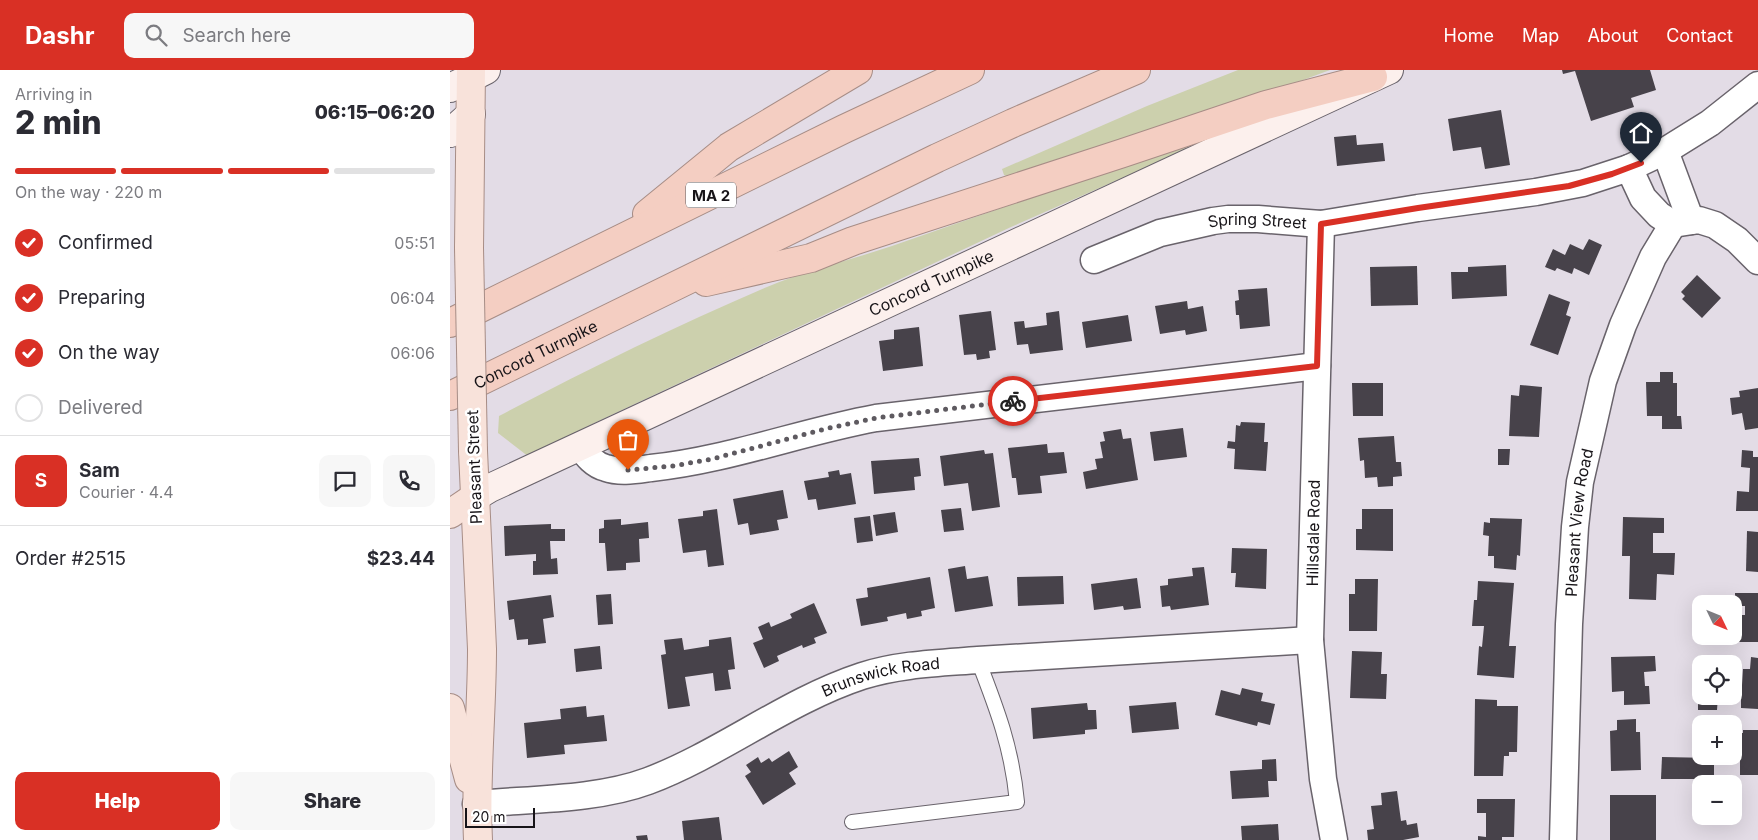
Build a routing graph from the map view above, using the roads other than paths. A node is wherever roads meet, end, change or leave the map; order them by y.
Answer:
1 (858, 70) edge
2 (970, 70) edge
3 (1136, 70) edge
4 (1381, 74) edge
5 (470, 76) edge
6 (1758, 86) edge
7 (471, 114) junction
8 (450, 133) edge
9 (1665, 151) junction
10 (1629, 168) junction
11 (1682, 222) junction
12 (1321, 224) junction
13 (608, 245) junction
14 (1094, 260) dead end
15 (1758, 261) edge
16 (661, 293) junction
17 (450, 323) edge
18 (1317, 366) junction
19 (450, 396) edge
20 (580, 446) junction
21 (475, 497) junction
22 (450, 514) edge
23 (1310, 640) junction
24 (978, 660) junction
25 (450, 708) edge
26 (476, 804) junction
27 (852, 822) dead end
28 (478, 840) edge
29 (1334, 840) edge
30 (1563, 840) edge

1 - 13 highway
2 - 13 highway, MA 2
3 - 16 highway, Concord Turnpike
4 - 16 highway
4 - 20 main road, Concord Turnpike
5 - 7 main road, Pleasant Street
6 - 9 street, Spring Street
7 - 8 main road
7 - 21 main road, Pleasant Street, bridge
9 - 10 street, Spring Street
9 - 11 street
10 - 11 street
10 - 12 street, Spring Street
11 - 15 street
11 - 30 street, Pleasant View Road
12 - 14 street, Spring Street
12 - 18 street, Hillsdale Road
13 - 17 highway, MA 2
16 - 19 highway, Concord Turnpike
18 - 20 street
18 - 23 street, Hillsdale Road
20 - 21 main road, Concord Turnpike
21 - 22 main road
21 - 26 main road, Pleasant Street
23 - 24 street, Brunswick Road
23 - 29 street, Hillsdale Road
24 - 26 street, Brunswick Road
24 - 27 lane
25 - 26 main road, Pleasant Street
26 - 28 main road, Pleasant Street

